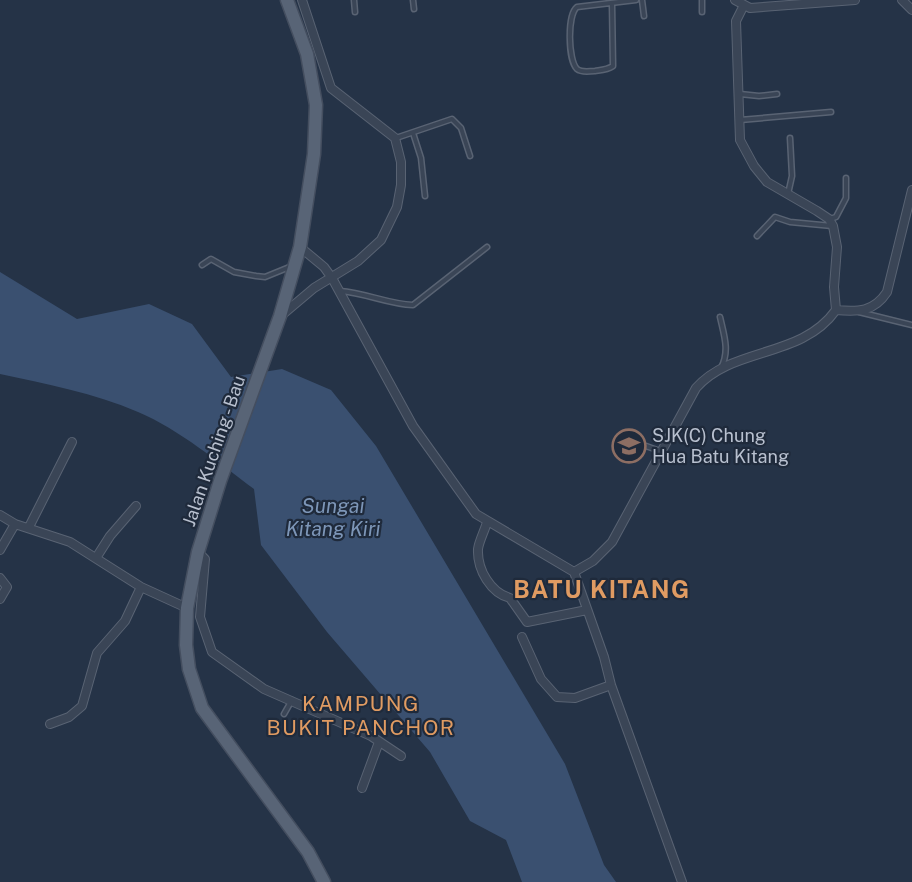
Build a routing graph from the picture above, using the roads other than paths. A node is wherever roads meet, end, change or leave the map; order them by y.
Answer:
1 (286, 0) edge
2 (302, 0) edge
3 (354, 0) edge
4 (413, 0) edge
5 (636, 0) edge
6 (642, 0) edge
7 (702, 0) edge
8 (735, 0) edge
9 (855, 0) edge
10 (902, 0) edge
11 (612, 4) junction
12 (743, 7) junction
13 (414, 9) dead end
14 (912, 10) edge
15 (355, 12) dead end
16 (702, 12) dead end
17 (644, 16) dead end
18 (740, 94) junction
19 (777, 94) dead end
20 (831, 112) dead end
21 (740, 121) junction
22 (413, 133) junction
23 (395, 138) junction
24 (790, 138) dead end
25 (470, 156) dead end
26 (846, 178) dead end
27 (912, 190) edge
28 (788, 194) junction
29 (425, 196) dead end
30 (831, 222) junction
31 (757, 236) dead end
32 (300, 247) junction
33 (487, 247) dead end
34 (202, 265) dead end
35 (296, 266) junction
36 (332, 278) junction
37 (339, 291) junction
38 (836, 310) junction
39 (858, 312) junction
40 (280, 316) junction
41 (720, 317) dead end
42 (912, 325) edge
43 (721, 369) junction
44 (72, 442) dead end
45 (646, 446) dead end
46 (661, 451) junction
47 (136, 507) dead end
48 (0, 515) edge
49 (487, 522) junction
50 (15, 524) junction
51 (28, 527) junction
52 (0, 550) edge
53 (198, 552) junction
54 (96, 558) junction
55 (574, 572) junction
56 (0, 578) edge
57 (141, 587) junction
58 (0, 599) edge
59 (187, 608) junction
60 (587, 610) junction
61 (522, 637) dead end
62 (611, 685) junction
63 (292, 699) junction
64 (284, 714) dead end
65 (50, 724) dead end
66 (379, 742) junction
67 (402, 756) dead end
68 (362, 788) dead end
69 (324, 882) edge
70 (682, 882) edge

1 - 32 main road, Jalan Kuching - Bau
2 - 23 street
3 - 15 lane
4 - 13 lane
5 - 11 lane
6 - 17 lane
7 - 16 lane
8 - 12 street
9 - 12 street
10 - 14 street
11 - 11 lane
12 - 18 street
18 - 19 lane
18 - 21 street
20 - 21 lane
21 - 28 street
22 - 23 lane
22 - 25 lane
22 - 29 lane
23 - 36 street
24 - 28 lane
26 - 30 lane
27 - 39 street
28 - 30 street
30 - 31 lane
30 - 38 street
32 - 35 main road, Jalan Kuching - Bau
32 - 36 street
33 - 37 lane
34 - 35 lane
35 - 40 main road, Jalan Kuching - Bau
36 - 37 street
36 - 40 street
37 - 49 street
38 - 39 street
38 - 43 street
39 - 42 lane
40 - 53 main road, Jalan Kuching - Bau
41 - 43 lane
43 - 46 street
44 - 51 street
45 - 46 lane
46 - 55 street
47 - 54 street
48 - 50 street
49 - 55 street
49 - 60 street
50 - 51 street
50 - 52 street
51 - 54 street
53 - 59 main road, Jalan Kuching - Bau
53 - 63 street
54 - 57 street
55 - 60 street
56 - 58 street
57 - 59 street
57 - 65 street
59 - 69 main road, Jalan Kuching - Bau
60 - 62 street
61 - 62 street
62 - 70 street
63 - 64 lane
63 - 66 street
66 - 67 street
66 - 68 street

